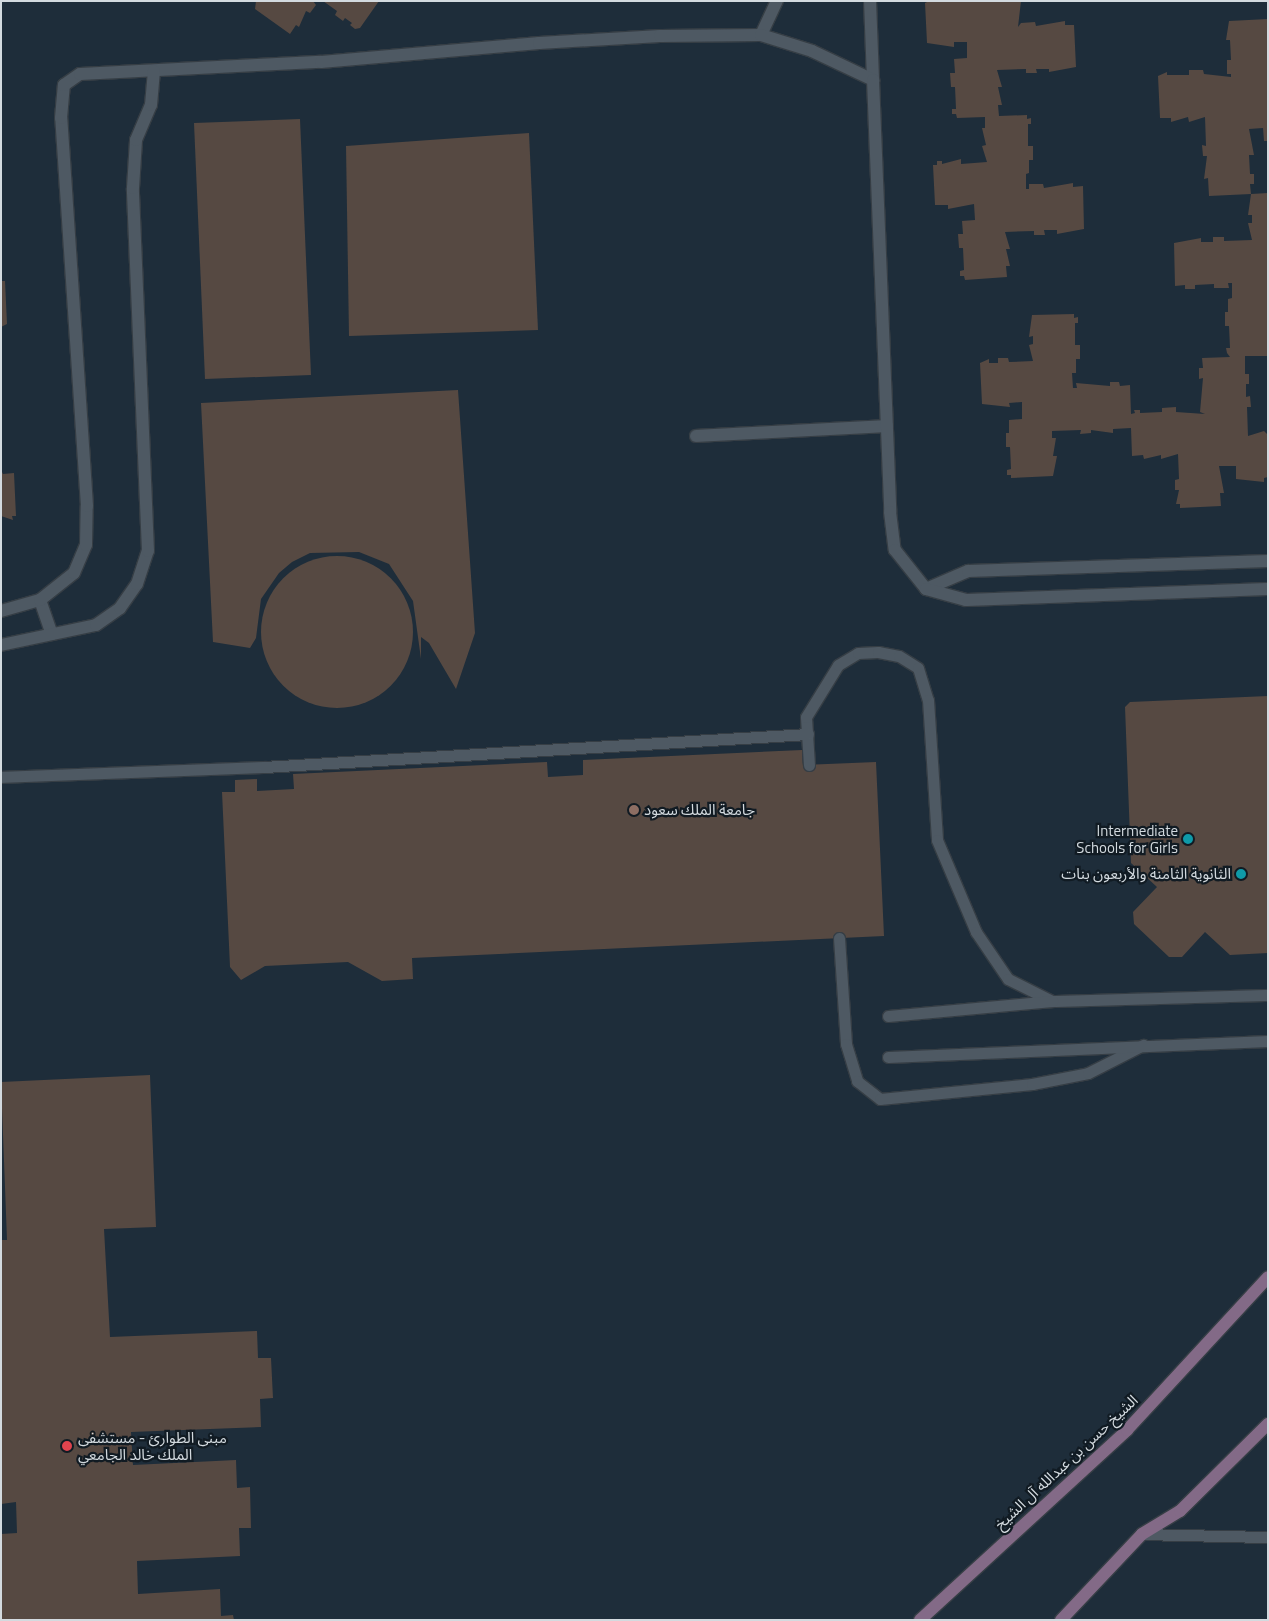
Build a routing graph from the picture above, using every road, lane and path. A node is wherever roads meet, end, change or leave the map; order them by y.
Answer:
1 (777, 1) edge
2 (870, 1) edge
3 (761, 35) junction
4 (154, 71) junction
5 (873, 80) junction
6 (887, 426) junction
7 (696, 436) dead end
8 (1268, 561) edge
9 (926, 589) junction
10 (1268, 589) edge
11 (40, 600) junction
12 (1, 611) edge
13 (52, 634) junction
14 (1, 644) edge
15 (808, 734) junction
16 (809, 765) dead end
17 (1, 777) edge
18 (839, 938) dead end
19 (1268, 995) edge
20 (1052, 1001) junction
21 (888, 1016) dead end
22 (1246, 1041) junction
23 (1268, 1041) edge
24 (1143, 1045) junction
25 (1268, 1045) edge
26 (888, 1057) dead end
27 (1268, 1277) edge
28 (1268, 1424) edge
29 (1142, 1534) junction
30 (1268, 1537) edge
31 (920, 1620) edge
32 (1061, 1620) edge

1 - 3 street
2 - 5 street
3 - 4 street
3 - 5 street
4 - 11 street
4 - 13 street
5 - 6 street
6 - 7 street
6 - 9 street
8 - 9 street
9 - 10 street
11 - 12 street
11 - 13 street
13 - 14 street
15 - 16 lane
15 - 17 lane
15 - 20 lane
18 - 24 lane
19 - 20 lane
20 - 21 lane
22 - 23 lane
22 - 24 lane
22 - 25 lane
24 - 26 lane
27 - 31 main road, الشيخ حسن بن عبدالله آل الشيخ
28 - 29 main road
29 - 30 lane
29 - 32 main road

